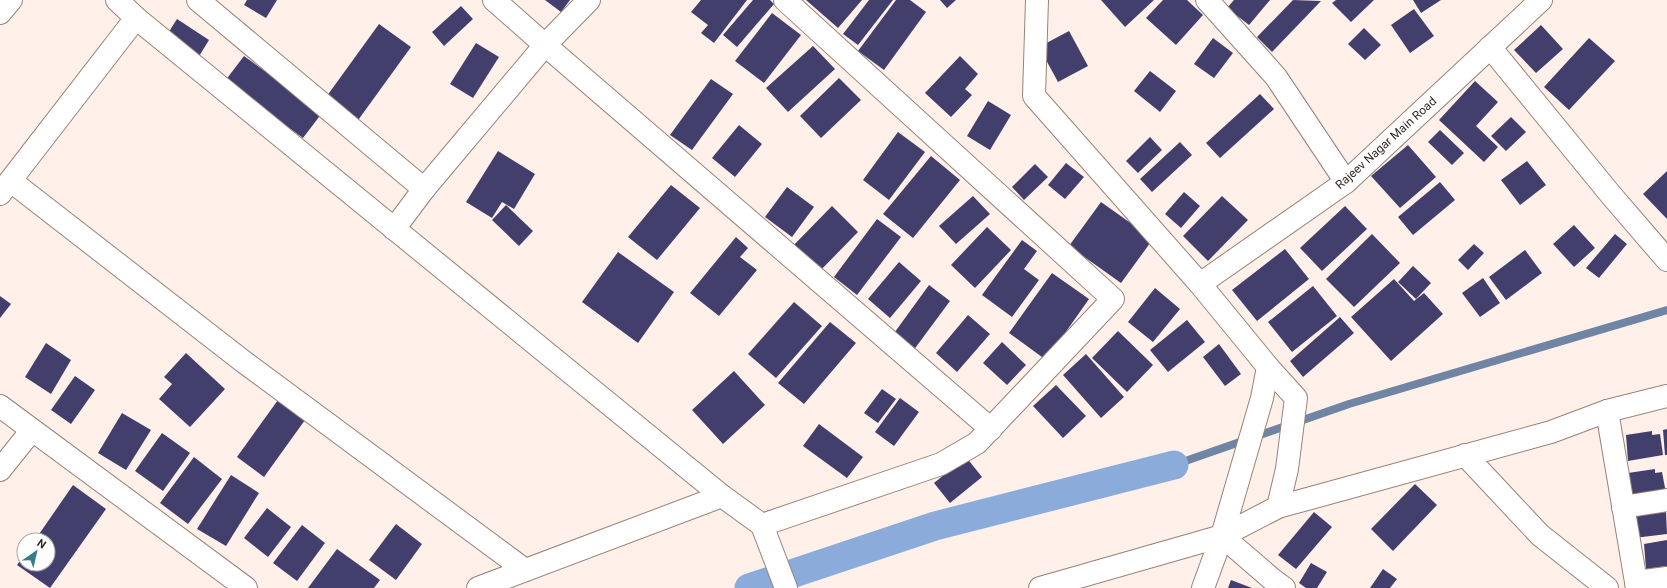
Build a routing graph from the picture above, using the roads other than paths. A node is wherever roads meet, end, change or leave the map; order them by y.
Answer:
1 (11, 0) edge
2 (117, 0) edge
3 (198, 0) edge
4 (494, 0) edge
5 (589, 0) edge
6 (785, 0) edge
7 (1037, 0) edge
8 (1207, 0) edge
9 (1537, 1) edge
10 (0, 13) edge
11 (136, 18) junction
12 (545, 45) junction
13 (1490, 47) junction
14 (1346, 182) junction
15 (6, 187) edge
16 (424, 188) junction
17 (394, 229) junction
18 (1667, 260) edge
19 (1200, 284) junction
20 (1268, 367) junction
21 (1667, 396) edge
22 (0, 406) edge
23 (1607, 411) junction
24 (32, 430) junction
25 (991, 430) junction
26 (1465, 455) junction
27 (0, 470) edge
28 (722, 496) junction
29 (1667, 500) edge
30 (1623, 507) junction
31 (1278, 508) junction
32 (762, 525) junction
33 (1222, 536) junction
34 (525, 570) junction
35 (1667, 578) edge
36 (1637, 585) edge
37 (246, 588) edge
38 (478, 588) edge
39 (786, 588) edge
40 (1040, 588) edge
41 (1204, 588) edge
42 (1284, 588) edge
43 (1607, 588) edge

1 - 10 street
2 - 11 street
3 - 16 street
4 - 12 street
5 - 12 street
6 - 25 street
7 - 19 street
8 - 14 street
9 - 13 street, Rajeev Nagar Main Road
11 - 15 street
11 - 17 street
12 - 16 street
12 - 25 street
13 - 14 street, Rajeev Nagar Main Road
13 - 18 street
14 - 19 street, Rajeev Nagar Main Road
15 - 34 street
16 - 17 street
17 - 28 street
19 - 20 street
20 - 31 street
20 - 33 street
21 - 23 street
22 - 24 street
23 - 26 street
23 - 30 street
24 - 27 street
24 - 37 street
25 - 32 street
26 - 31 street
26 - 43 street
28 - 32 street
28 - 34 street
29 - 30 street
30 - 36 street
31 - 33 street
32 - 39 street
33 - 40 street
33 - 41 street
33 - 42 street
34 - 38 street
35 - 36 street

